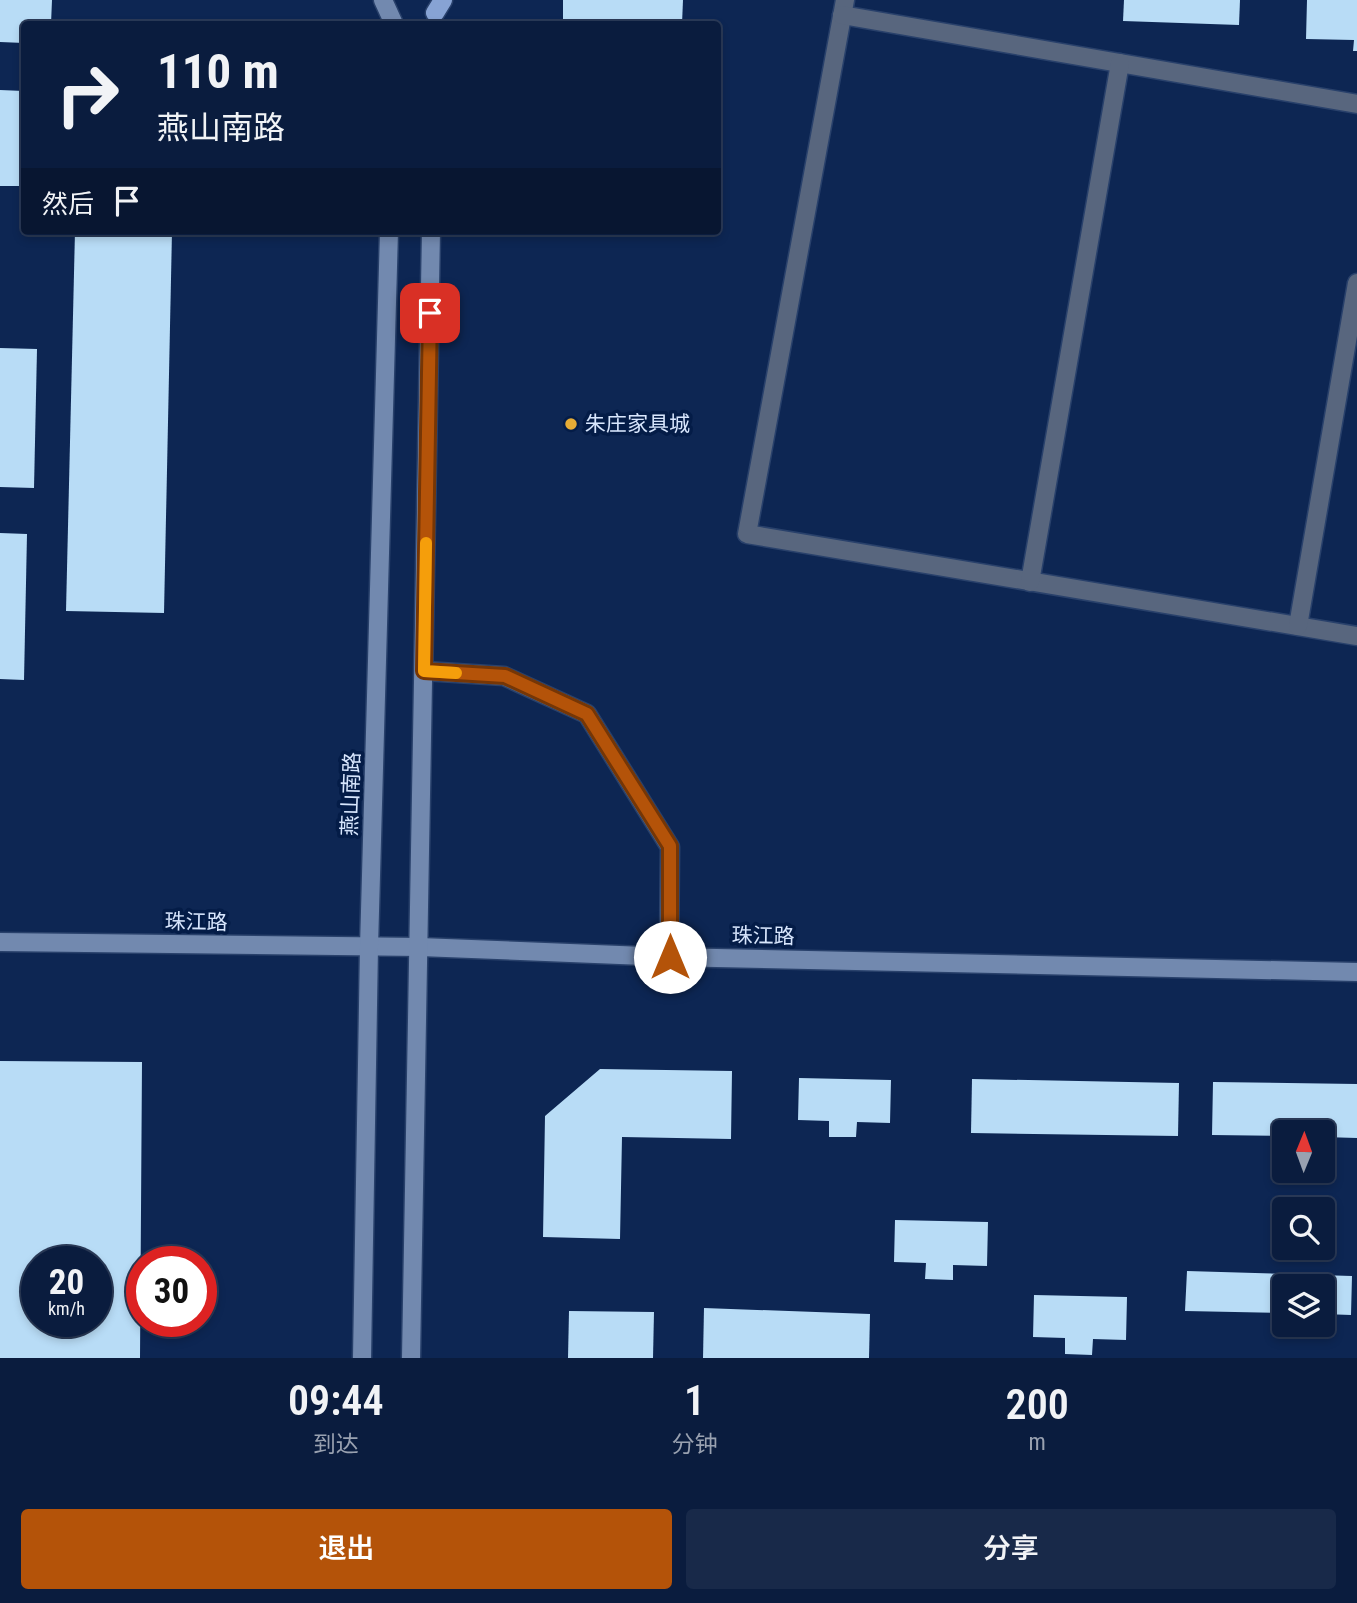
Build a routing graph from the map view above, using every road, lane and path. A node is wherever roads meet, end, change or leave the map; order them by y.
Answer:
1 (383, 0) edge
2 (395, 0) edge
3 (844, 7) edge
4 (393, 21) edge
5 (394, 21) edge
6 (1119, 63) junction
7 (1357, 104) edge
8 (389, 235) edge
9 (431, 235) edge
10 (1357, 283) edge
11 (1030, 582) junction
12 (1298, 626) junction
13 (1357, 636) edge
14 (424, 671) junction
15 (0, 942) edge
16 (369, 947) junction
17 (420, 947) junction
18 (670, 957) junction
19 (1357, 972) edge
20 (362, 1358) edge
21 (411, 1358) edge

1 - 4 main road
2 - 5 main road
3 - 6 street
3 - 11 street
6 - 7 street
6 - 11 street
8 - 16 main road, 燕山南路
9 - 14 main road
10 - 12 street
11 - 12 street
12 - 13 street
14 - 17 main road
14 - 18 street
15 - 16 main road, 珠江路
16 - 17 main road, 珠江路
16 - 20 main road, 燕山南路
17 - 18 main road, 珠江路
17 - 21 main road
18 - 19 main road, 珠江路

